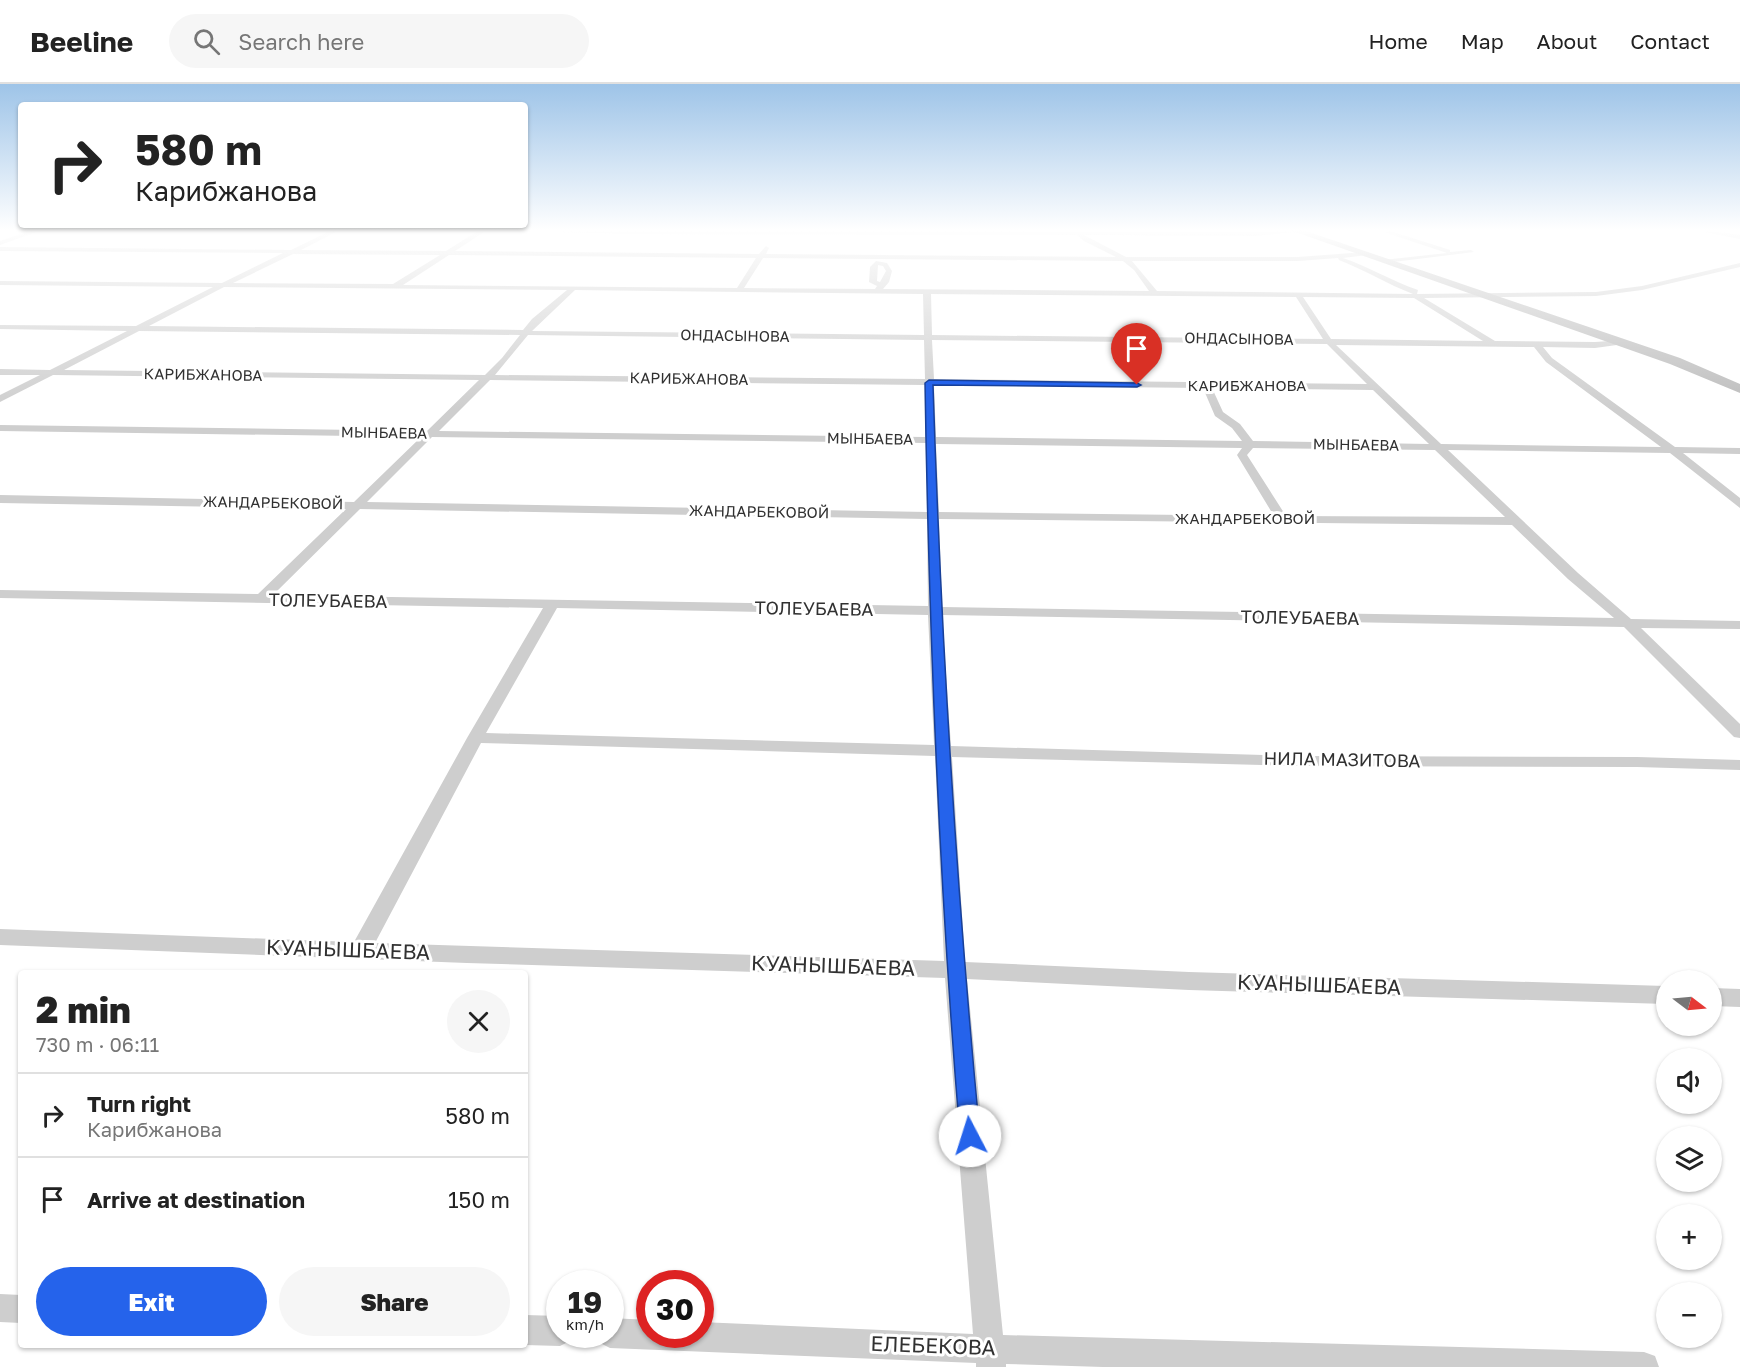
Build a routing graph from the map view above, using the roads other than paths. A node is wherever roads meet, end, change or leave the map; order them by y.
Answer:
1 (216, 289) edge
2 (573, 289) edge
3 (646, 289) edge
4 (818, 289) edge
5 (890, 289) edge
6 (1151, 289) edge
7 (1408, 289) edge
8 (1468, 289) edge
9 (1632, 289) edge
10 (739, 290) joint
11 (927, 292) junction
12 (1154, 293) junction
13 (1299, 295) junction
14 (1486, 295) junction
15 (1416, 296) junction
16 (1427, 296) junction
17 (0, 327) edge
18 (142, 327) junction
19 (526, 334) junction
20 (928, 338) junction
21 (1328, 341) junction
22 (1621, 342) junction
23 (1492, 344) junction
24 (1536, 344) junction
25 (0, 372) edge
26 (53, 372) junction
27 (487, 376) junction
28 (929, 383) junction
29 (1207, 387) junction
30 (1378, 387) junction
31 (1740, 389) edge
32 (0, 399) edge
33 (0, 428) edge
34 (431, 433) junction
35 (931, 440) junction
36 (1250, 444) junction
37 (1440, 446) junction
38 (1671, 449) junction
39 (1740, 451) edge
40 (0, 499) edge
41 (1740, 504) edge
42 (356, 505) junction
43 (932, 515) junction
44 (1283, 520) junction
45 (1517, 521) junction
46 (0, 594) edge
47 (260, 600) junction
48 (551, 606) junction
49 (934, 611) junction
50 (1629, 624) junction
51 (1740, 625) edge
52 (1740, 733) edge
53 (475, 738) junction
54 (944, 752) junction
55 (1740, 765) edge
56 (0, 937) edge
57 (360, 951) junction
58 (955, 970) junction
59 (1656, 995) edge
60 (1722, 997) edge
61 (1740, 998) edge
62 (0, 1308) edge
63 (18, 1309) edge
64 (528, 1330) edge
65 (546, 1331) edge
66 (714, 1339) edge
67 (990, 1358) edge
68 (1644, 1367) edge

1 - 18 street
2 - 19 street
3 - 10 street
4 - 10 street
5 - 11 street
6 - 12 street
7 - 16 street
8 - 14 main road
9 - 14 street
11 - 12 street
11 - 20 street
12 - 13 street
13 - 15 street
13 - 21 street
14 - 16 street
14 - 22 main road
15 - 16 street
15 - 23 street
17 - 18 street, ОНДАСЫНОВА
18 - 19 street, ОНДАСЫНОВА
18 - 26 street
19 - 20 street, ОНДАСЫНОВА
19 - 27 street
20 - 21 street, ОНДАСЫНОВА
20 - 28 street
21 - 23 street, ОНДАСЫНОВА
21 - 30 street
22 - 24 street, ОНДАСЫНОВА
22 - 31 main road
23 - 24 street, ОНДАСЫНОВА
24 - 38 street
25 - 26 street, КАРИБЖАНОВА
26 - 27 street, КАРИБЖАНОВА
26 - 32 street
27 - 28 street, КАРИБЖАНОВА
27 - 34 street
28 - 29 street, КАРИБЖАНОВА
28 - 35 street
29 - 30 street, КАРИБЖАНОВА
29 - 36 street
30 - 37 street
33 - 34 street, МЫНБАЕВА
34 - 35 street, МЫНБАЕВА
34 - 42 street
35 - 36 street, МЫНБАЕВА
35 - 43 street
36 - 37 street, МЫНБАЕВА
36 - 44 street
37 - 38 street, МЫНБАЕВА
37 - 45 street
38 - 39 street, МЫНБАЕВА
38 - 41 street
40 - 42 street, ЖАНДАРБЕКОВОЙ
42 - 43 street, ЖАНДАРБЕКОВОЙ
42 - 47 street
43 - 44 street, ЖАНДАРБЕКОВОЙ
43 - 49 street
44 - 45 street, ЖАНДАРБЕКОВОЙ
45 - 50 street
46 - 47 street, ТОЛЕУБАЕВА
47 - 48 street, ТОЛЕУБАЕВА
48 - 49 street, ТОЛЕУБАЕВА
48 - 53 street
49 - 50 street, ТОЛЕУБАЕВА
49 - 54 street
50 - 51 street, ТОЛЕУБАЕВА
50 - 52 street
53 - 54 street, НИЛА МАЗИТОВА
53 - 57 street
54 - 55 street, НИЛА МАЗИТОВА
54 - 58 street
56 - 57 street, КУАНЫШБАЕВА
57 - 58 street, КУАНЫШБАЕВА
58 - 59 street, КУАНЫШБАЕВА
58 - 67 street
60 - 61 street
62 - 63 street
64 - 65 street
66 - 67 street, ЕЛЕБЕКОВА
67 - 68 street, ЕЛЕБЕКОВА

